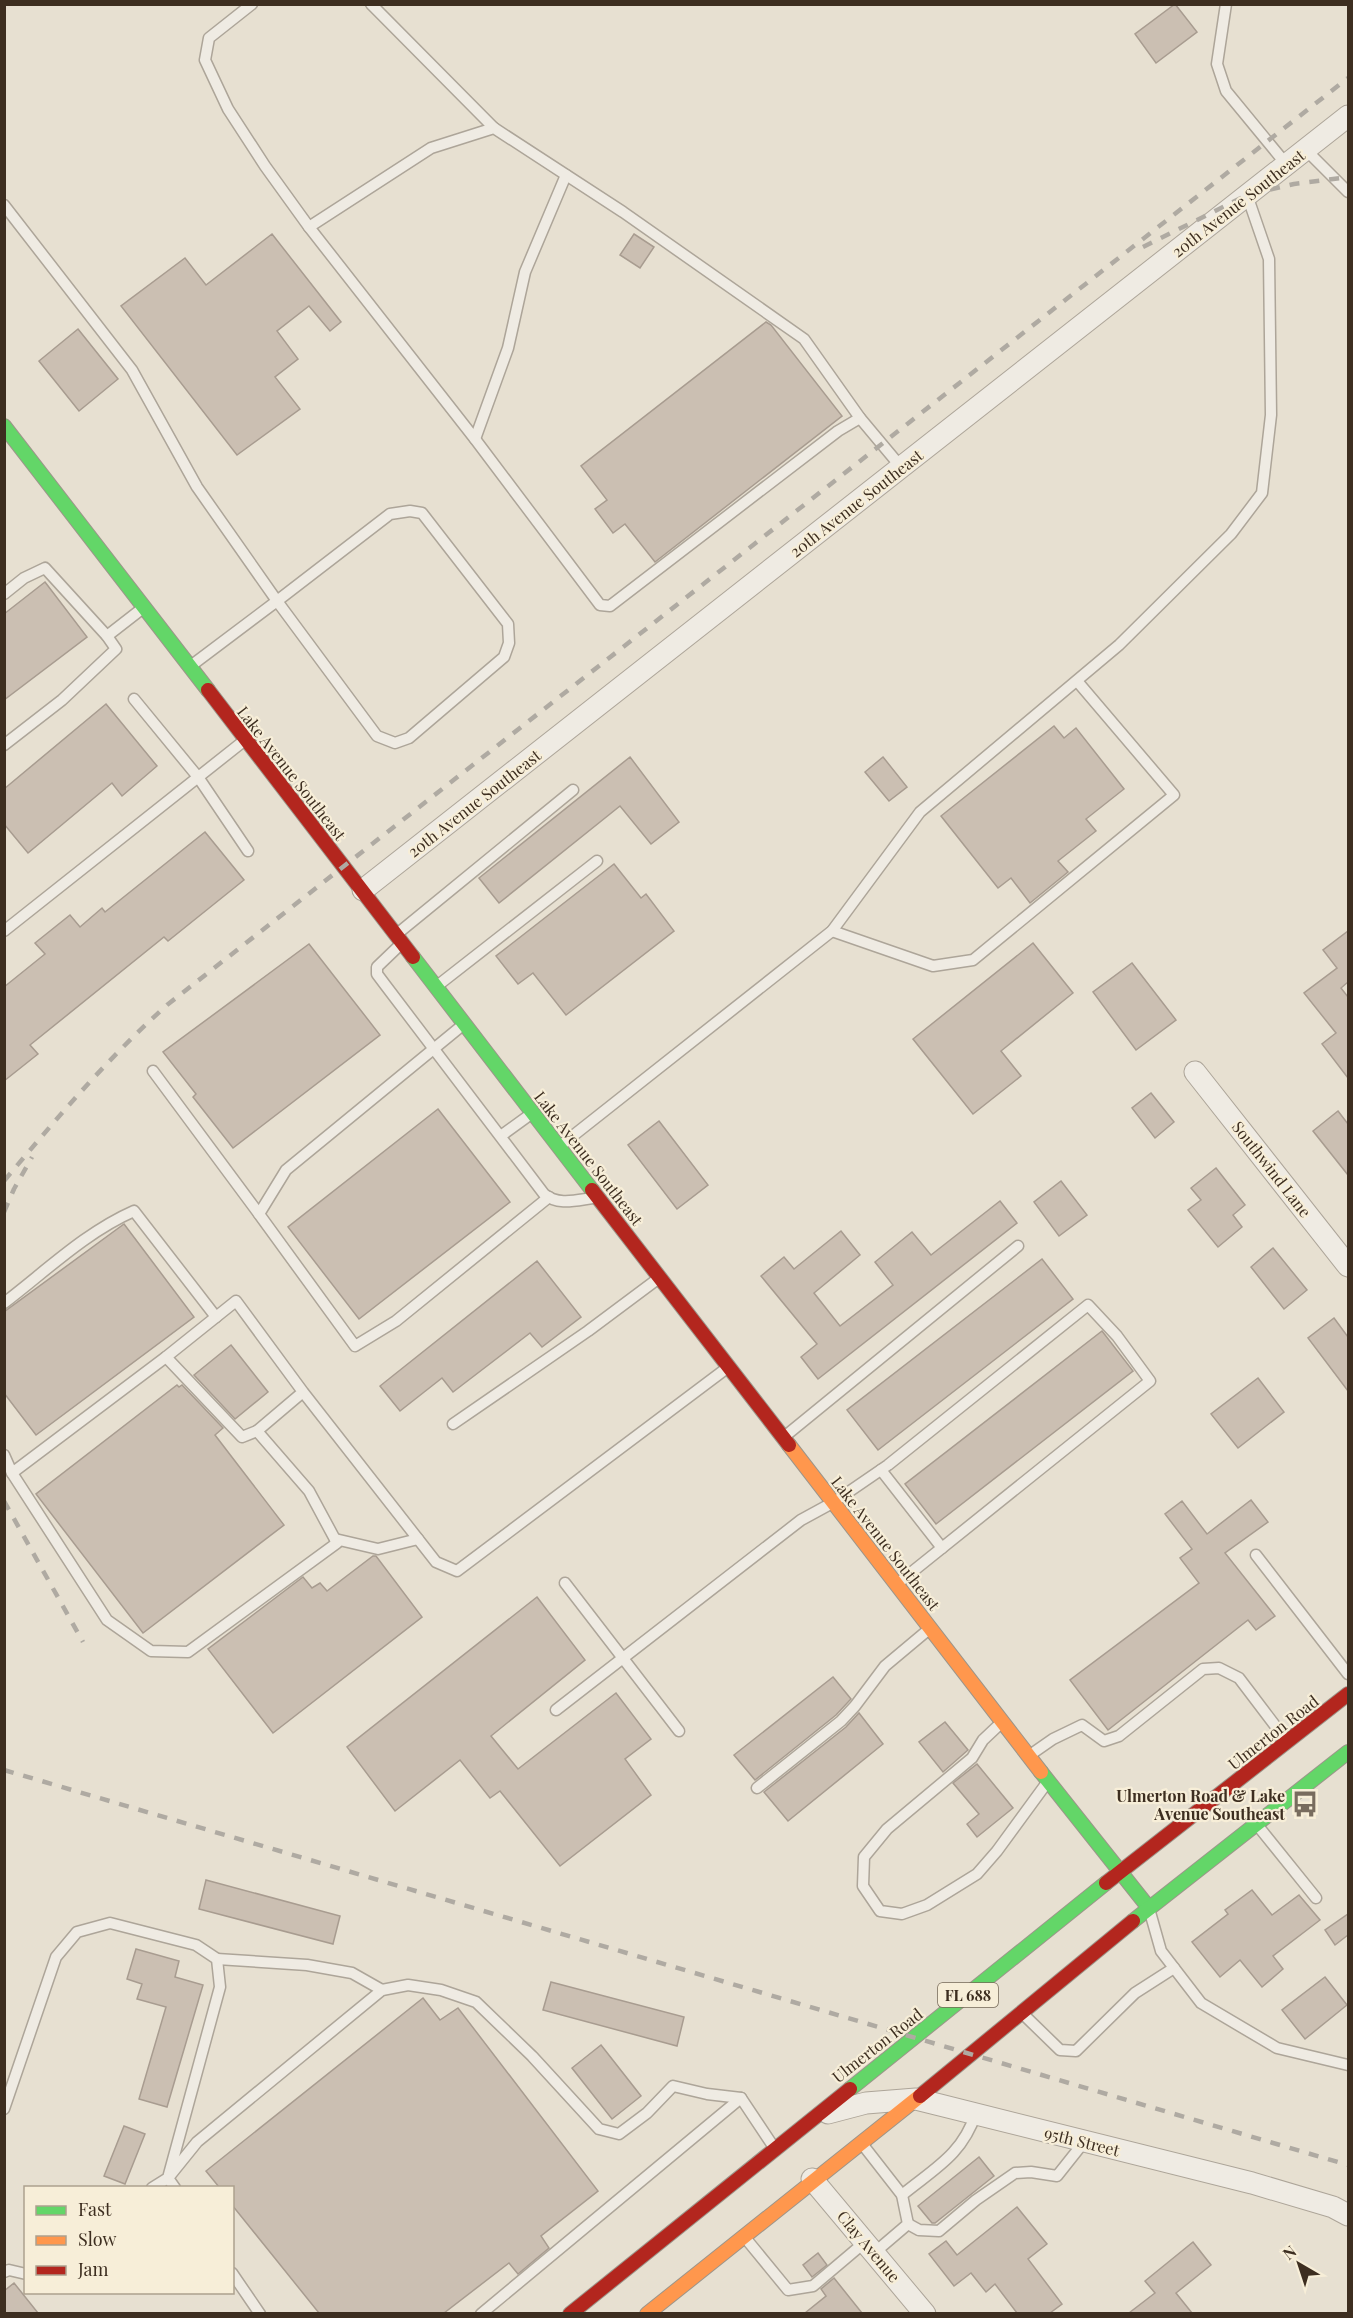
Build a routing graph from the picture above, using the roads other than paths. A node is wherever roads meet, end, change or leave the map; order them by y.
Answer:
1 (252, 4) edge
2 (371, 4) edge
3 (1226, 4) edge
4 (1348, 116) edge
5 (494, 128) junction
6 (1305, 150) junction
7 (1286, 164) junction
8 (566, 175) junction
9 (1348, 192) edge
10 (1247, 195) junction
11 (4, 205) edge
12 (309, 227) junction
13 (861, 418) junction
14 (4, 426) edge
15 (476, 439) junction
16 (902, 467) junction
17 (4, 594) edge
18 (277, 601) junction
19 (143, 608) junction
20 (107, 636) junction
21 (189, 668) junction
22 (1077, 681) junction
23 (134, 699) dead end
24 (245, 739) junction
25 (4, 745) edge
26 (198, 777) junction
27 (573, 790) dead end
28 (248, 851) dead end
29 (597, 861) dead end
30 (363, 890) junction
31 (4, 931) edge
32 (832, 931) junction
33 (400, 938) junction
34 (437, 986) junction
35 (465, 1023) junction
36 (436, 1048) junction
37 (153, 1071) dead end
38 (1195, 1072) dead end
39 (533, 1112) junction
40 (502, 1135) junction
41 (560, 1146) junction
42 (549, 1197) junction
43 (599, 1197) junction
44 (259, 1214) junction
45 (1018, 1246) dead end
46 (1348, 1266) edge
47 (660, 1277) junction
48 (4, 1303) edge
49 (216, 1317) junction
50 (166, 1357) junction
51 (729, 1366) junction
52 (303, 1392) junction
53 (453, 1424) dead end
54 (257, 1431) junction
55 (784, 1437) junction
56 (4, 1455) edge
57 (880, 1470) junction
58 (12, 1473) junction
59 (834, 1502) junction
60 (335, 1539) junction
61 (418, 1539) junction
62 (942, 1548) junction
63 (1256, 1555) dead end
64 (565, 1584) dead end
65 (897, 1585) junction
66 (930, 1628) junction
67 (622, 1659) junction
68 (1348, 1674) edge
69 (1348, 1694) edge
70 (556, 1710) dead end
71 (1002, 1722) junction
72 (679, 1731) dead end
73 (1287, 1742) junction
74 (1348, 1752) edge
75 (1029, 1756) junction
76 (1048, 1781) junction
77 (757, 1788) dead end
78 (1256, 1824) junction
79 (1121, 1871) junction
80 (1316, 1898) dead end
81 (1149, 1908) junction
82 (218, 1959) junction
83 (1174, 1968) junction
84 (382, 1990) junction
85 (1022, 2012) junction
86 (1348, 2065) edge
87 (741, 2098) junction
88 (916, 2099) junction
89 (4, 2109) edge
90 (975, 2113) junction
91 (813, 2116) junction
92 (861, 2142) junction
93 (1084, 2142) junction
94 (775, 2149) junction
95 (812, 2179) junction
96 (171, 2183) edge
97 (902, 2195) junction
98 (1348, 2215) edge
99 (908, 2224) junction
100 (743, 2235) junction
101 (870, 2247) junction
102 (4, 2272) edge
103 (24, 2274) edge
104 (234, 2276) edge
105 (260, 2313) edge
106 (481, 2313) edge
107 (570, 2313) edge
108 (647, 2313) edge
109 (925, 2313) edge

1 - 12 lane
2 - 5 lane
3 - 7 lane
4 - 6 street, 20th Avenue Southeast
5 - 8 lane
5 - 12 lane
6 - 7 street, 20th Avenue Southeast
6 - 9 lane
7 - 10 street, 20th Avenue Southeast
8 - 13 lane
8 - 15 lane
10 - 16 street, 20th Avenue Southeast
10 - 22 lane
11 - 18 lane
12 - 15 lane
13 - 15 lane
13 - 16 lane
14 - 19 main road, Lake Avenue Southeast
16 - 30 street, 20th Avenue Southeast
17 - 20 lane
18 - 18 lane
18 - 21 lane
19 - 20 lane
19 - 21 main road, Lake Avenue Southeast
20 - 25 lane
21 - 24 main road, Lake Avenue Southeast
22 - 32 lane
22 - 32 lane
23 - 26 lane
24 - 26 lane
24 - 30 main road, Lake Avenue Southeast
26 - 28 lane
26 - 31 lane
27 - 33 lane
29 - 34 lane
30 - 33 main road, Lake Avenue Southeast
32 - 41 lane
33 - 34 main road, Lake Avenue Southeast
33 - 36 lane
34 - 35 main road, Lake Avenue Southeast
35 - 36 lane
35 - 39 main road, Lake Avenue Southeast
36 - 40 lane
36 - 44 lane
37 - 44 lane
38 - 46 street, Southwind Lane
39 - 40 lane
39 - 41 main road, Lake Avenue Southeast
40 - 42 lane
41 - 43 main road, Lake Avenue Southeast
42 - 43 lane
42 - 44 lane
43 - 47 main road, Lake Avenue Southeast
45 - 55 lane
47 - 51 main road, Lake Avenue Southeast
47 - 53 lane
48 - 49 lane
49 - 50 lane
49 - 52 lane
50 - 54 lane
50 - 58 lane
51 - 55 main road, Lake Avenue Southeast
51 - 61 lane
52 - 54 lane
52 - 61 lane
54 - 60 lane
55 - 59 main road, Lake Avenue Southeast
56 - 58 lane
57 - 59 lane
57 - 62 lane
57 - 62 lane
58 - 60 lane
59 - 65 main road, Lake Avenue Southeast
59 - 67 lane
60 - 61 lane
62 - 65 lane
63 - 68 lane
64 - 67 lane
65 - 66 main road, Lake Avenue Southeast
66 - 71 main road, Lake Avenue Southeast
66 - 77 lane
67 - 70 lane
67 - 72 lane
69 - 73 main road, Ulmerton Road / FL 688
71 - 75 main road, Lake Avenue Southeast
71 - 76 lane
73 - 75 lane
73 - 79 main road, Ulmerton Road / FL 688
74 - 78 main road, FL 688
75 - 76 main road, Lake Avenue Southeast
76 - 79 main road, Lake Avenue Southeast
78 - 80 lane
78 - 81 main road, FL 688
79 - 81 main road, Lake Avenue Southeast
79 - 91 main road, Ulmerton Road / FL 688
81 - 83 lane
81 - 85 main road, FL 688
82 - 84 lane
82 - 89 lane
82 - 96 lane
83 - 85 lane
83 - 86 lane
84 - 87 lane
84 - 96 lane
85 - 88 main road, FL 688
87 - 94 lane
87 - 106 lane
88 - 90 street, 95th Street
88 - 91 street, 95th Street
88 - 92 main road, FL 688
90 - 93 street, 95th Street
90 - 97 lane
91 - 94 main road, Ulmerton Road / FL 688
92 - 95 main road, FL 688
92 - 97 lane
93 - 98 street, 95th Street
93 - 99 lane
94 - 107 main road, Ulmerton Road / FL 688
95 - 100 main road, FL 688
95 - 101 street, Clay Avenue
97 - 99 lane
99 - 101 lane
100 - 101 lane
100 - 108 main road, FL 688
101 - 109 street, Clay Avenue
102 - 103 lane
104 - 105 lane

